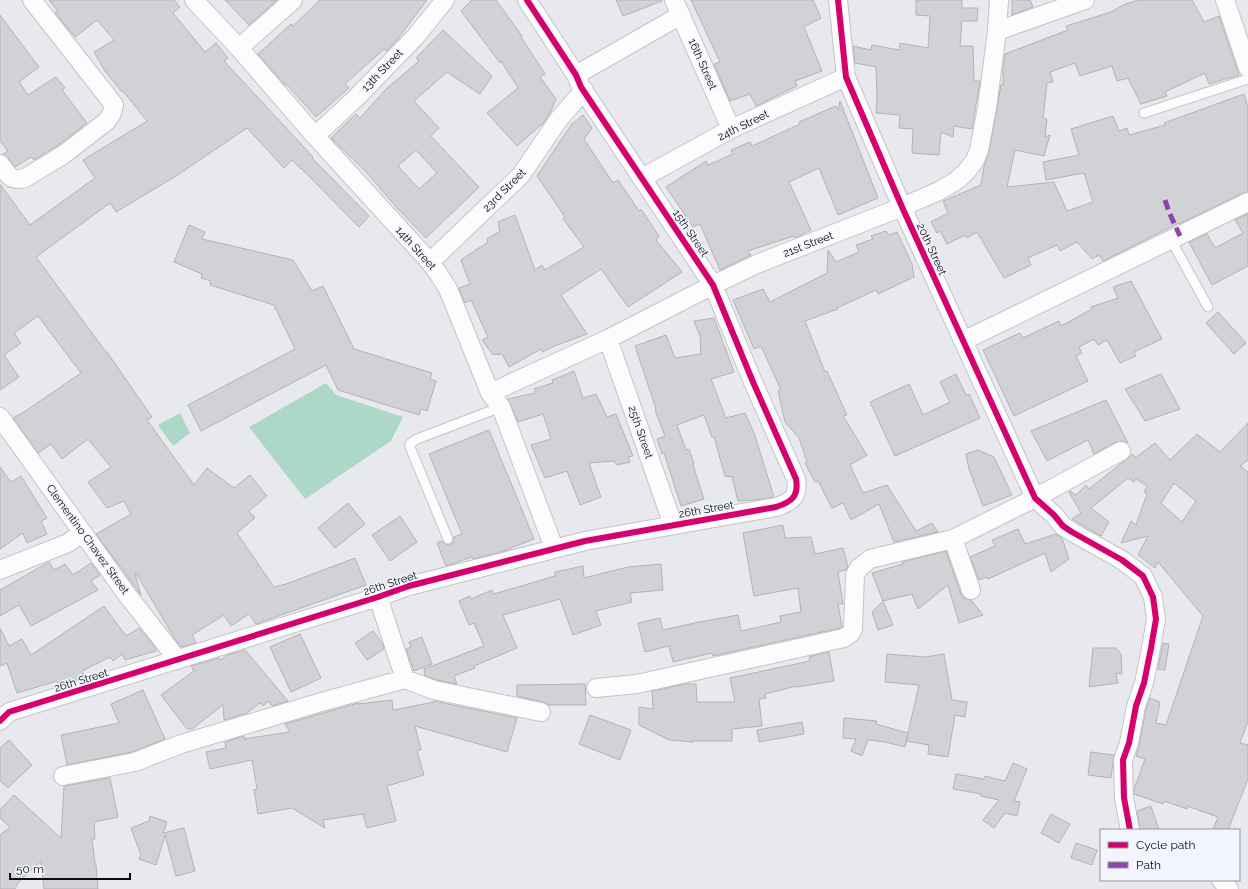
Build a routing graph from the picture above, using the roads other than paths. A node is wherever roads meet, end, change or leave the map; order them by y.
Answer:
1 (32, 0) edge
2 (194, 0) edge
3 (293, 0) edge
4 (445, 0) edge
5 (527, 0) edge
6 (838, 0) edge
7 (999, 0) edge
8 (1085, 0) edge
9 (1225, 0) edge
10 (677, 7) edge
11 (997, 31) junction
12 (239, 48) junction
13 (1248, 68) edge
14 (846, 77) junction
15 (1248, 79) edge
16 (580, 83) junction
17 (1144, 113) dead end
18 (731, 129) junction
19 (315, 136) junction
20 (0, 164) edge
21 (642, 178) junction
22 (1248, 202) edge
23 (902, 208) junction
24 (1171, 240) junction
25 (430, 262) junction
26 (713, 284) junction
27 (1208, 308) dead end
28 (608, 339) junction
29 (963, 341) junction
30 (495, 400) junction
31 (0, 417) edge
32 (1121, 451) dead end
33 (794, 496) joint
34 (1034, 498) junction
35 (673, 525) junction
36 (82, 533) junction
37 (448, 539) dead end
38 (954, 539) junction
39 (554, 548) junction
40 (0, 570) edge
41 (971, 590) dead end
42 (378, 597) junction
43 (178, 660) junction
44 (405, 679) junction
45 (596, 688) dead end
46 (3, 711) edge
47 (541, 712) dead end
48 (64, 776) dead end
49 (1130, 829) edge
50 (1222, 881) edge
51 (1229, 889) edge

1 - 20 street
2 - 12 street, 14th Street
3 - 12 street
4 - 19 street, 13th Street
5 - 16 street, 15th Street
6 - 14 street, 20th Street
7 - 11 street, 21st Street
8 - 11 street
9 - 13 street
10 - 16 street
10 - 18 street, 16th Street
11 - 23 street, 21st Street
12 - 19 street, 14th Street
14 - 18 street, 24th Street
14 - 23 street, 20th Street
15 - 17 lane
16 - 21 street, 15th Street
16 - 25 street, 23rd Street
18 - 21 street, 24th Street
19 - 25 street, 14th Street
21 - 26 street, 15th Street
22 - 24 street
23 - 26 street, 21st Street
23 - 29 street, 20th Street
24 - 27 lane
24 - 29 street
25 - 30 street, 14th Street
26 - 28 street, 21st Street
26 - 33 street, 15th Street
28 - 30 street, 21st Street
28 - 35 street, 25th Street
29 - 34 street, 20th Street
30 - 37 lane
30 - 39 street, 14th Street
31 - 36 street, Clementino Chavez Street
32 - 34 street
33 - 35 street, 26th Street
34 - 38 street
34 - 49 street
35 - 39 street, 26th Street
36 - 40 street
36 - 43 street, Clementino Chavez Street
38 - 41 street
38 - 45 street
39 - 42 street, 26th Street
42 - 43 street, 26th Street
42 - 44 street
43 - 46 street, 26th Street
44 - 47 street
44 - 48 street
50 - 51 street

